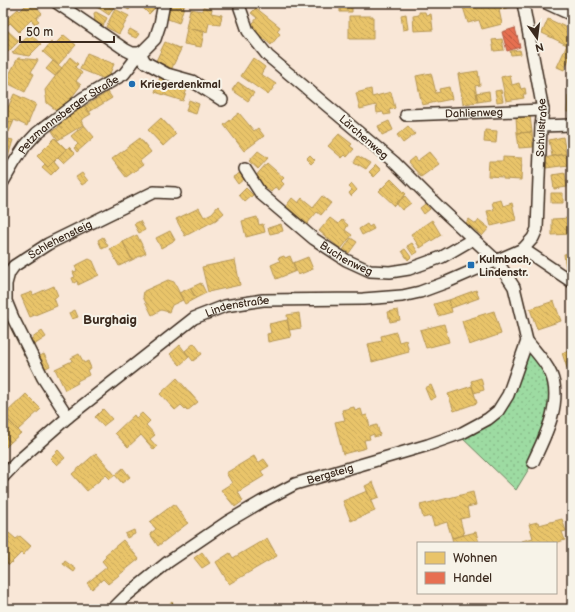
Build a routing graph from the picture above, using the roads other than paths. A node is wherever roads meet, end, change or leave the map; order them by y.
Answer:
1 (57, 3) edge
2 (164, 3) edge
3 (523, 3) edge
4 (546, 3) edge
5 (240, 8) dead end
6 (572, 14) edge
7 (140, 53) junction
8 (222, 100) dead end
9 (543, 110) junction
10 (406, 115) dead end
11 (572, 125) edge
12 (541, 126) junction
13 (245, 169) dead end
14 (3, 182) edge
15 (175, 194) dead end
16 (473, 238) junction
17 (523, 249) junction
18 (497, 261) junction
19 (572, 282) edge
20 (527, 341) junction
21 (68, 417) junction
22 (533, 462) dead end
23 (3, 477) edge
24 (114, 609) edge

1 - 7 street
2 - 7 street, Petzmannsberger Straße
3 - 9 street, Schulstraße
4 - 6 street
5 - 16 street, Lärchenweg
7 - 8 street
7 - 14 street, Petzmannsberger Straße
9 - 10 street, Dahlienweg
9 - 12 street, Schulstraße
11 - 12 street
12 - 17 street, Schulstraße
13 - 16 street, Buchenweg
15 - 21 street, Schlehensteig
16 - 18 street, Lärchenweg
17 - 18 street, Lindenstraße
17 - 19 street
18 - 20 street
18 - 21 street, Lindenstraße
20 - 22 street
20 - 24 street, Bergsteig
21 - 23 street, Lindenstraße

